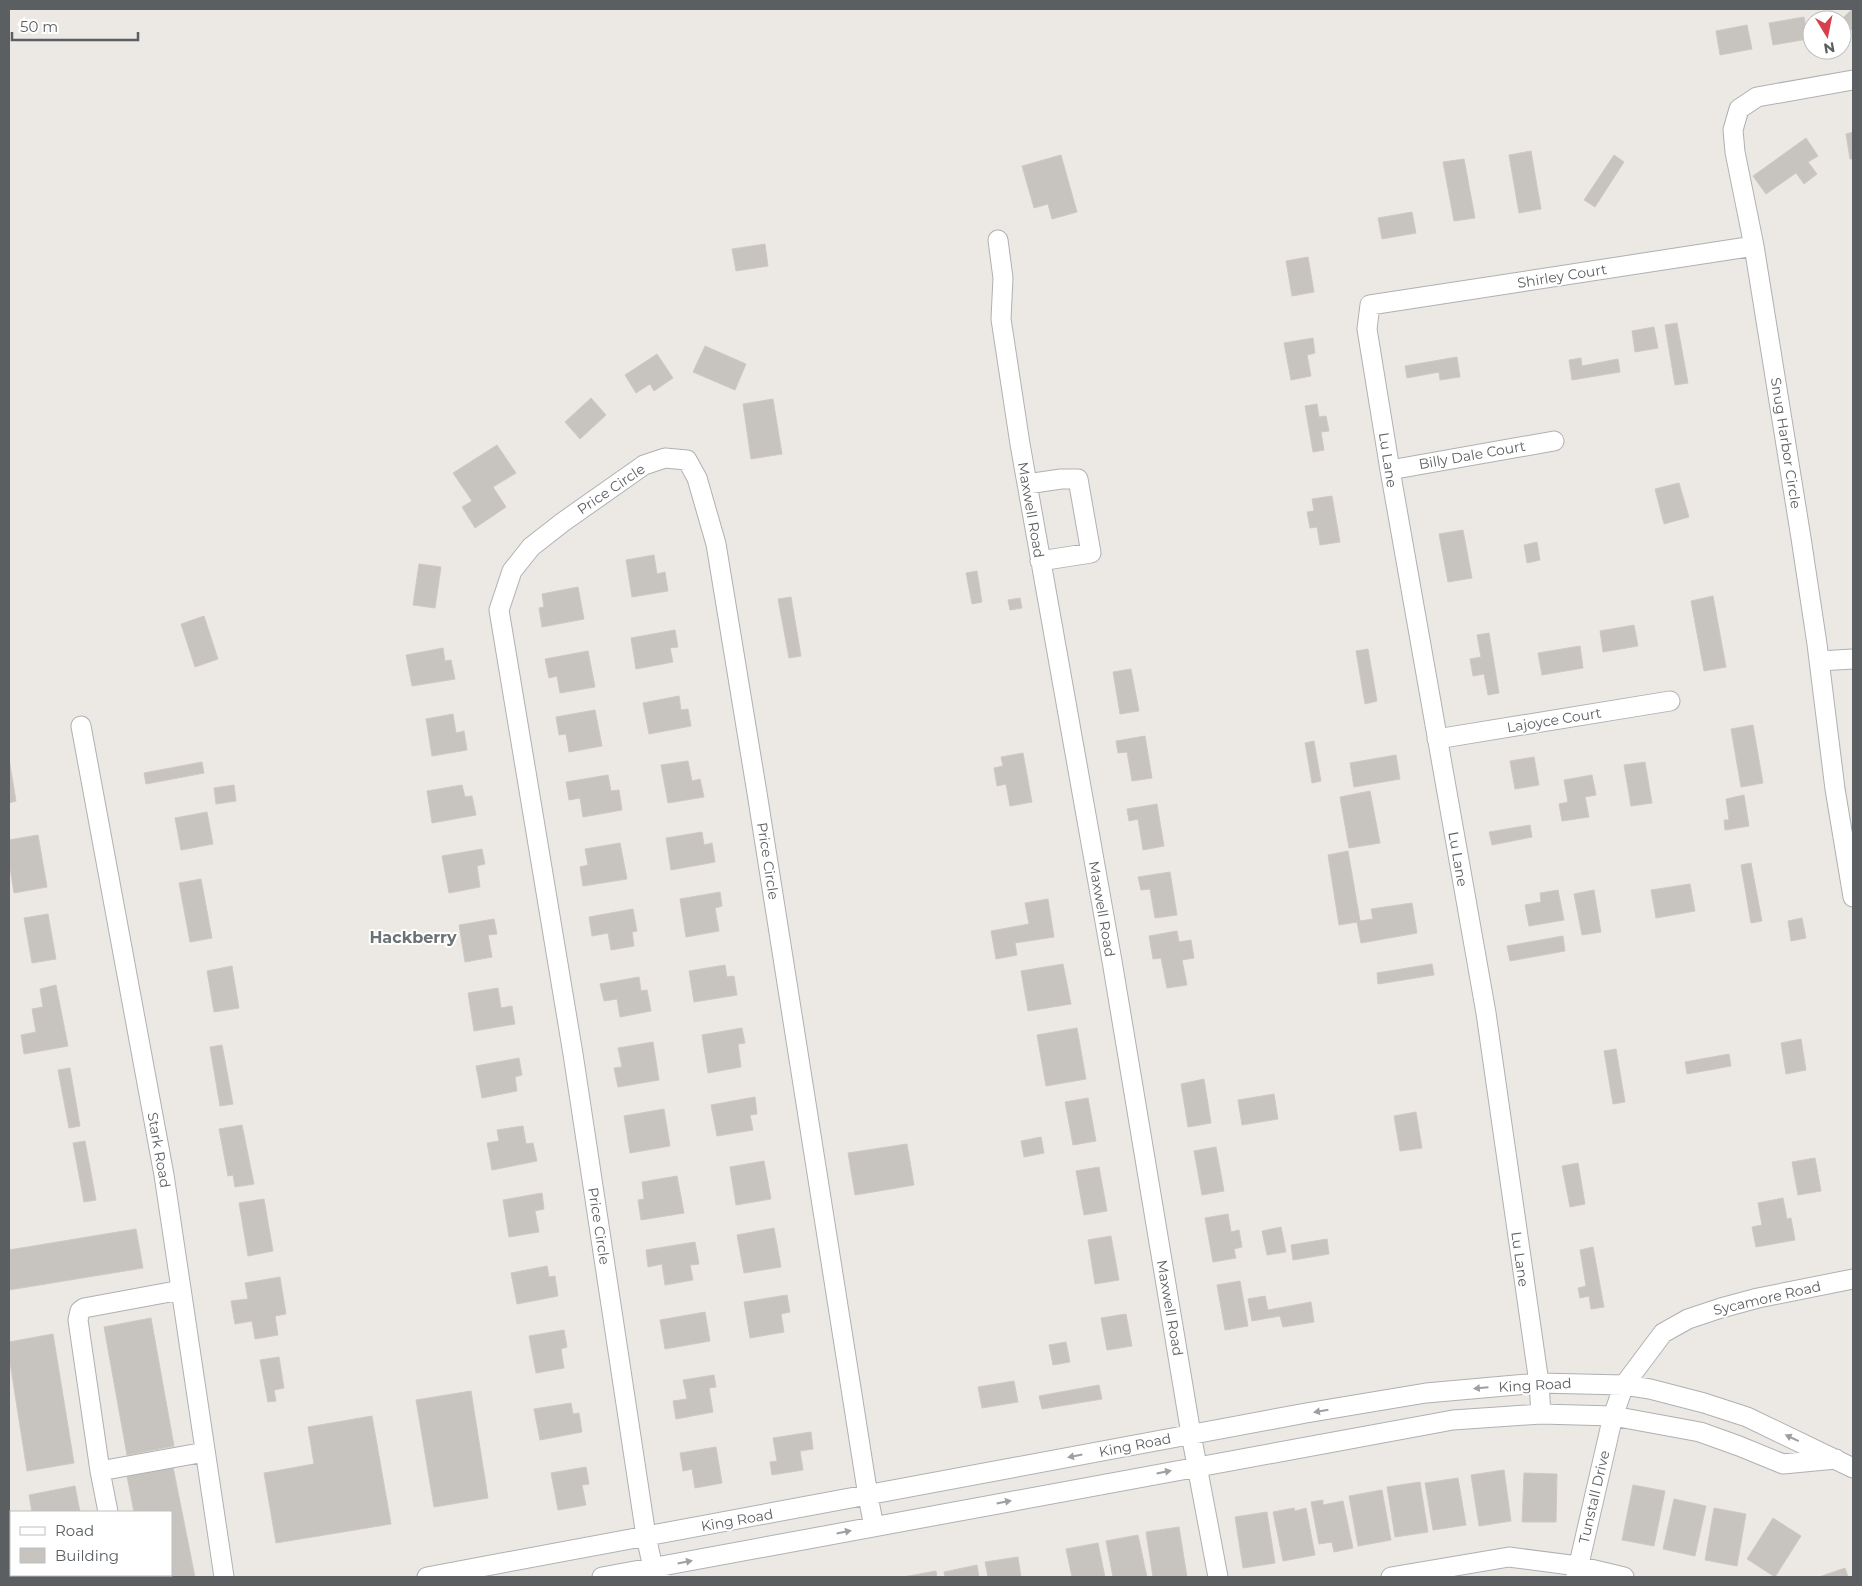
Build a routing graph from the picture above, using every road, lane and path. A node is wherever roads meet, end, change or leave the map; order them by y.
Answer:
1 (1853, 80) edge
2 (998, 240) dead end
3 (1754, 246) junction
4 (1370, 305) joint
5 (1554, 441) dead end
6 (1390, 470) junction
7 (1027, 484) junction
8 (1040, 562) junction
9 (1853, 659) edge
10 (1819, 661) junction
11 (1670, 700) dead end
12 (81, 726) dead end
13 (1437, 739) junction
14 (1853, 897) edge
15 (1853, 1279) edge
16 (181, 1290) junction
17 (1539, 1383) junction
18 (1624, 1385) junction
19 (1541, 1414) junction
20 (1613, 1416) junction
21 (1191, 1434) junction
22 (205, 1452) junction
23 (1836, 1459) junction
24 (1198, 1466) junction
25 (1853, 1468) edge
26 (100, 1471) junction
27 (868, 1496) junction
28 (108, 1511) edge
29 (874, 1527) junction
30 (646, 1536) junction
31 (522, 1568) edge
32 (1577, 1572) edge
33 (654, 1574) edge
34 (224, 1577) edge
35 (426, 1577) edge
36 (602, 1577) edge
37 (1218, 1577) edge
38 (1391, 1577) edge
39 (1624, 1577) edge

1 - 3 street, Snug Harbor Circle
2 - 7 street, Maxwell Road
3 - 4 street, Shirley Court
3 - 10 street, Snug Harbor Circle
4 - 6 street, Lu Lane
5 - 6 street, Billy Dale Court
6 - 13 street, Lu Lane
7 - 8 street, Maxwell Road
7 - 8 street
8 - 21 street, Maxwell Road
9 - 10 street
10 - 14 street, Snug Harbor Circle
11 - 13 street, Lajoyce Court
12 - 16 street, Stark Road
13 - 17 street, Lu Lane
15 - 18 street, Sycamore Road
16 - 22 street, Stark Road
16 - 26 street
17 - 18 street, King Road
17 - 19 street, Lu Lane
17 -> 21 street, King Road
18 - 20 street, Sycamore Road
23 -> 18 street, King Road
19 - 20 street
19 - 24 street
20 - 23 street
20 - 32 street, Tunstall Drive
21 - 24 street, Maxwell Road
21 -> 27 street, King Road
22 - 26 street
22 - 34 street, Stark Road
23 - 25 street, King Road
29 -> 24 street
24 - 37 street, Maxwell Road
26 - 28 street
27 - 29 street, Price Circle
27 - 30 street, King Road
27 - 30 street, Price Circle
33 -> 29 street
30 - 31 street, King Road
30 - 33 street
31 - 35 street, King Road
32 - 38 street
32 - 39 street
33 - 36 street

